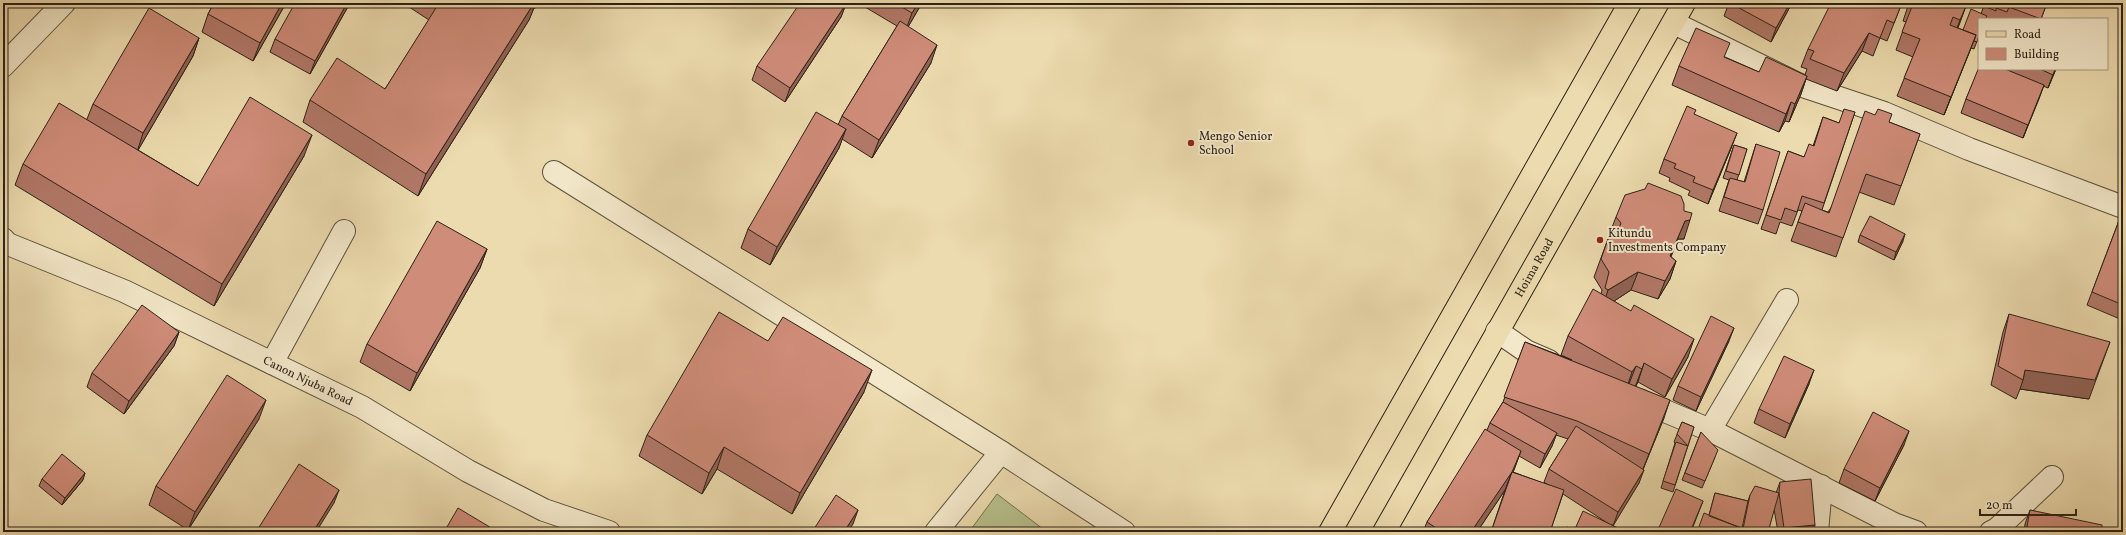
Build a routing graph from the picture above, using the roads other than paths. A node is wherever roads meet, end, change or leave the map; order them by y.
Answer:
1 (64, 3) edge
2 (1630, 3) edge
3 (1684, 3) edge
4 (1674, 23) junction
5 (3, 66) edge
6 (554, 172) dead end
7 (2123, 207) edge
8 (344, 231) dead end
9 (3, 239) edge
10 (1787, 300) dead end
11 (1497, 331) junction
12 (272, 363) junction
13 (1568, 369) edge
14 (1618, 391) edge
15 (1710, 430) junction
16 (1001, 452) junction
17 (2052, 477) dead end
18 (1820, 486) junction
19 (609, 532) edge
20 (936, 532) edge
21 (1124, 532) edge
22 (1330, 532) edge
23 (1384, 532) edge
24 (1817, 532) edge
25 (1916, 532) edge
26 (1991, 532) edge

1 - 5 street
2 - 22 main road
3 - 4 main road, Hoima Road
4 - 7 street
4 - 11 main road, Hoima Road
6 - 16 street
8 - 12 street
9 - 12 street, Canon Njuba Road
10 - 15 street
11 - 13 street
11 - 23 main road, Hoima Road
12 - 19 street, Canon Njuba Road
14 - 15 street
15 - 18 street
16 - 20 street
16 - 21 street
17 - 26 street
18 - 24 street
18 - 25 street

